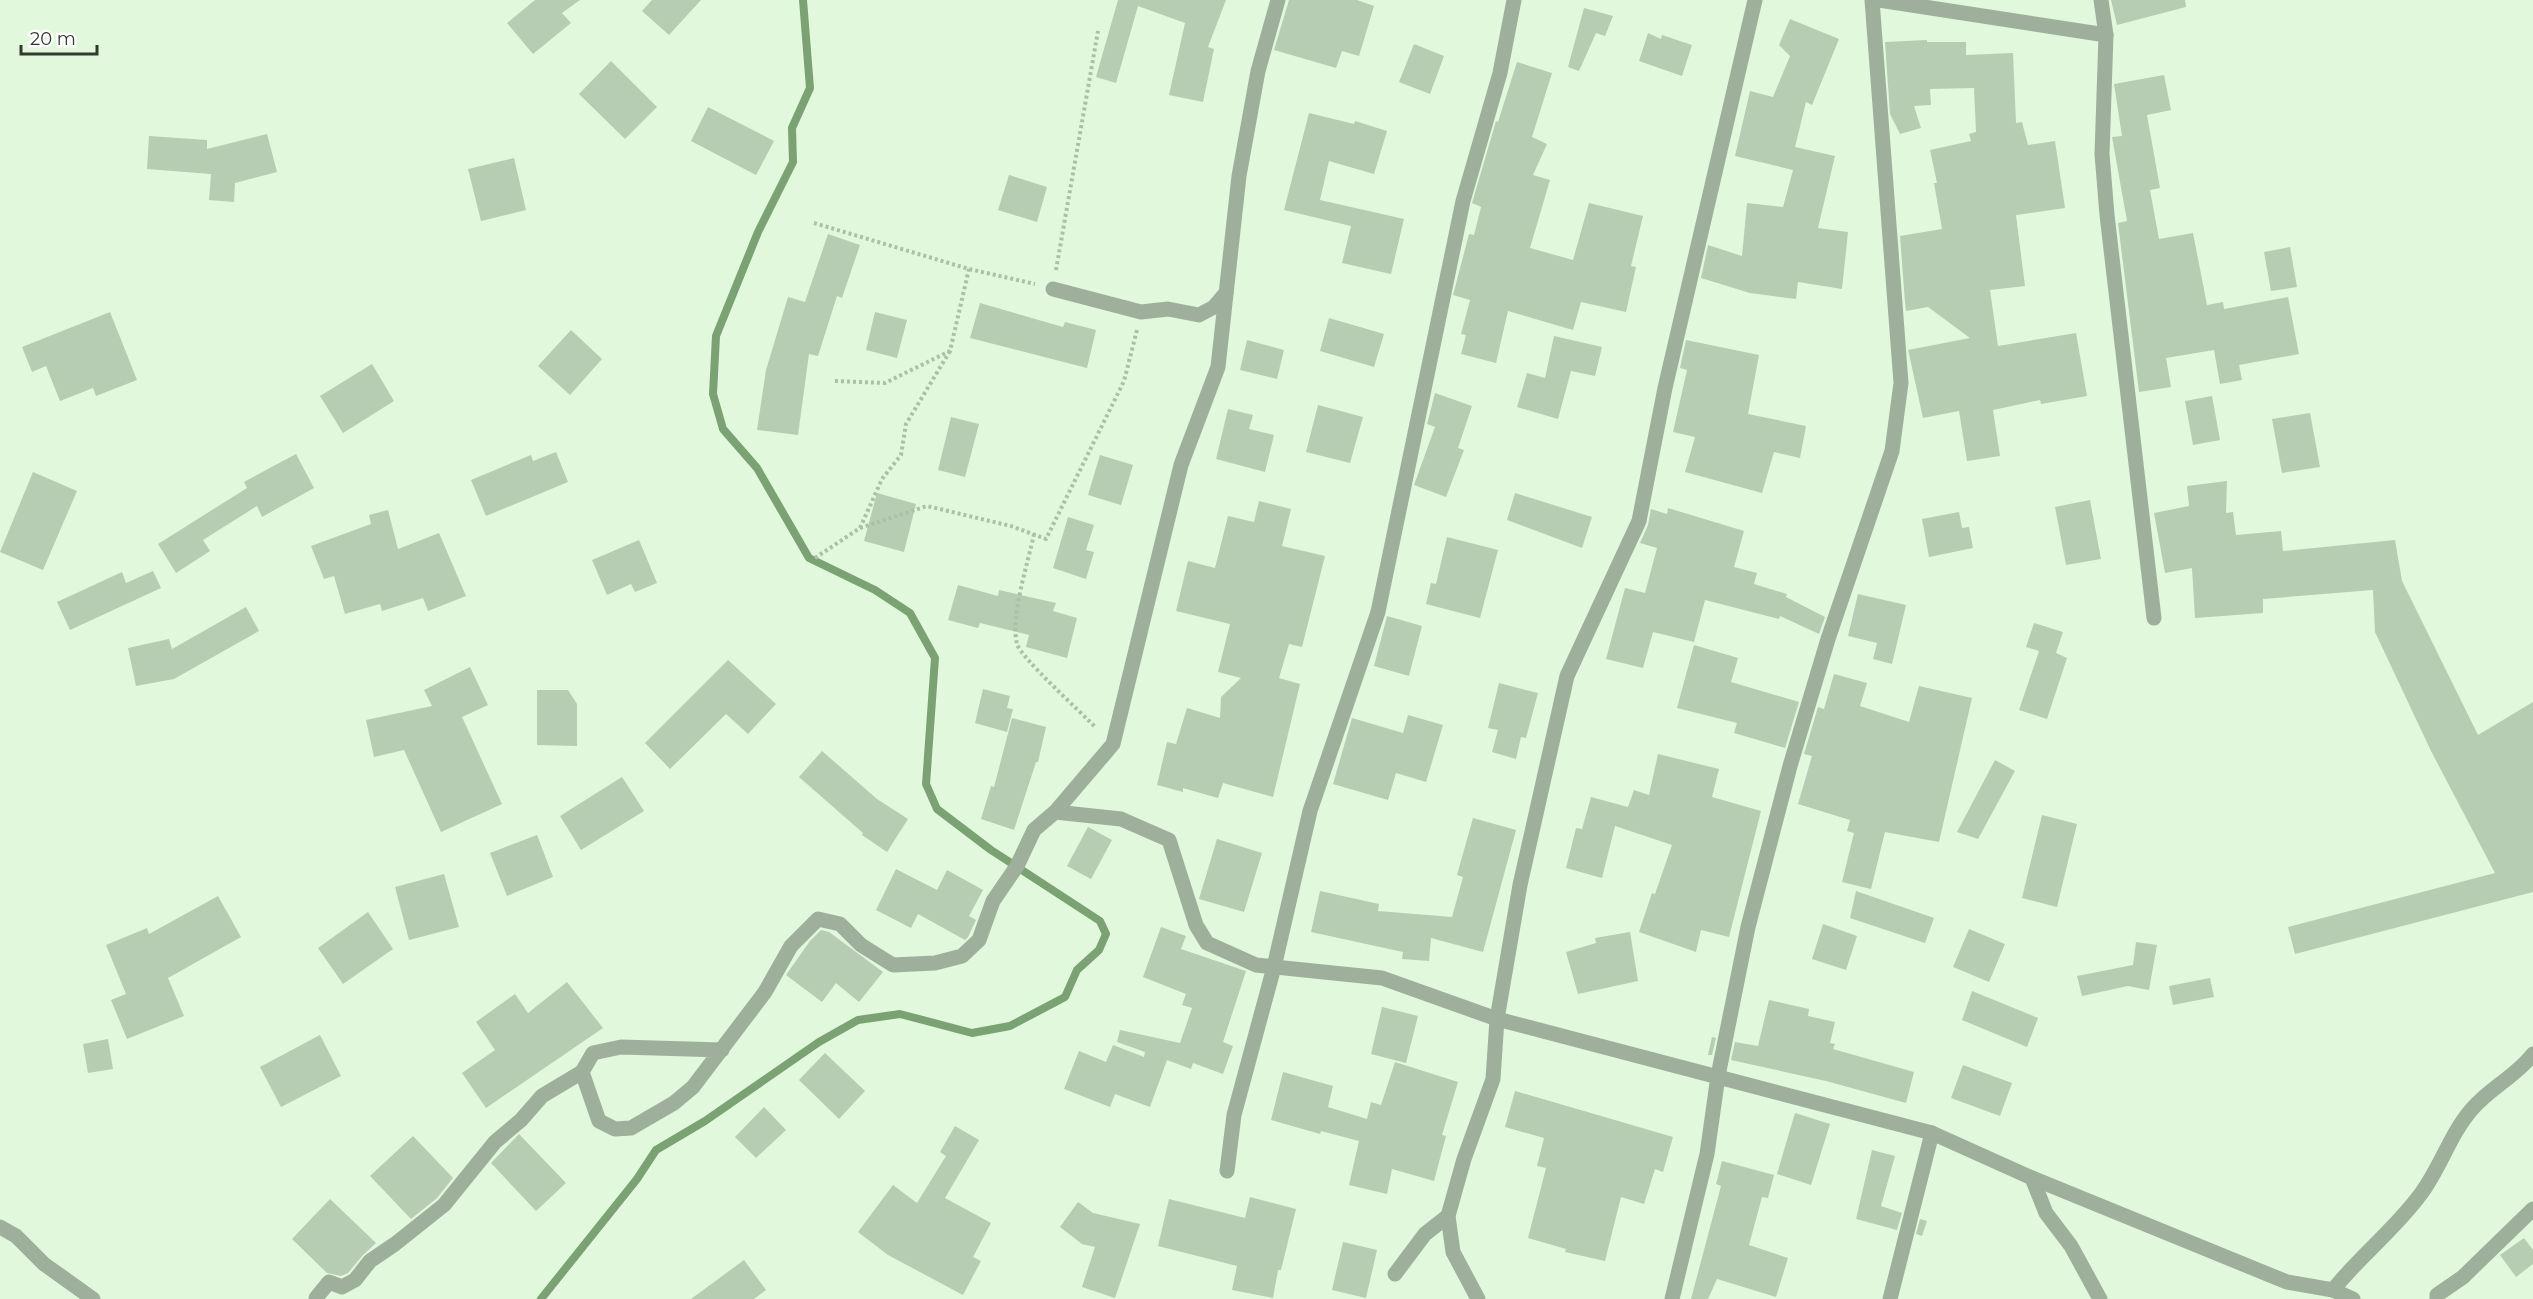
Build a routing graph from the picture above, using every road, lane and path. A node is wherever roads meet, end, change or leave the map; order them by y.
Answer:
1 (1278, 0) edge
2 (1514, 0) edge
3 (1755, 0) edge
4 (1872, 0) edge
5 (1879, 0) edge
6 (2101, 0) edge
7 (1098, 31) dead end
8 (2106, 35) junction
9 (814, 223) dead end
10 (969, 268) junction
11 (1053, 289) junction
12 (1226, 293) junction
13 (1141, 312) junction
14 (950, 351) junction
15 (835, 381) dead end
16 (860, 528) junction
17 (1034, 534) junction
18 (815, 558) dead end
19 (2154, 618) dead end
20 (1113, 744) junction
21 (1055, 812) junction
22 (1274, 967) junction
23 (1497, 1019) junction
24 (722, 1050) junction
25 (2533, 1054) edge
26 (582, 1072) junction
27 (1718, 1076) junction
28 (1932, 1133) junction
29 (1227, 1171) dead end
30 (2032, 1178) junction
31 (2533, 1209) edge
32 (1448, 1216) junction
33 (0, 1227) edge
34 (1395, 1274) dead end
35 (2333, 1290) junction
36 (315, 1298) edge
37 (93, 1299) edge
38 (1478, 1299) edge
39 (1672, 1299) edge
40 (1890, 1299) edge
41 (2100, 1299) edge
42 (2353, 1299) edge
43 (2437, 1299) edge

1 - 12 street
2 - 22 street
3 - 23 street
4 - 27 street
5 - 8 street
6 - 8 street
7 - 11 path
8 - 19 street
9 - 10 path
10 - 11 path
10 - 14 path
11 - 13 street
12 - 13 street
12 - 20 street
13 - 17 path
14 - 15 path
14 - 16 path
16 - 17 path
16 - 18 path
17 - 20 path
20 - 21 street
21 - 22 street
21 - 24 street
22 - 23 street
22 - 29 street
23 - 27 street
23 - 32 street
24 - 26 street
24 - 26 street
25 - 35 street
26 - 36 street
27 - 28 street
27 - 39 street
28 - 30 street
28 - 40 street
30 - 35 street
30 - 41 street
31 - 43 street
32 - 34 street
32 - 38 street
33 - 37 street
35 - 42 street

